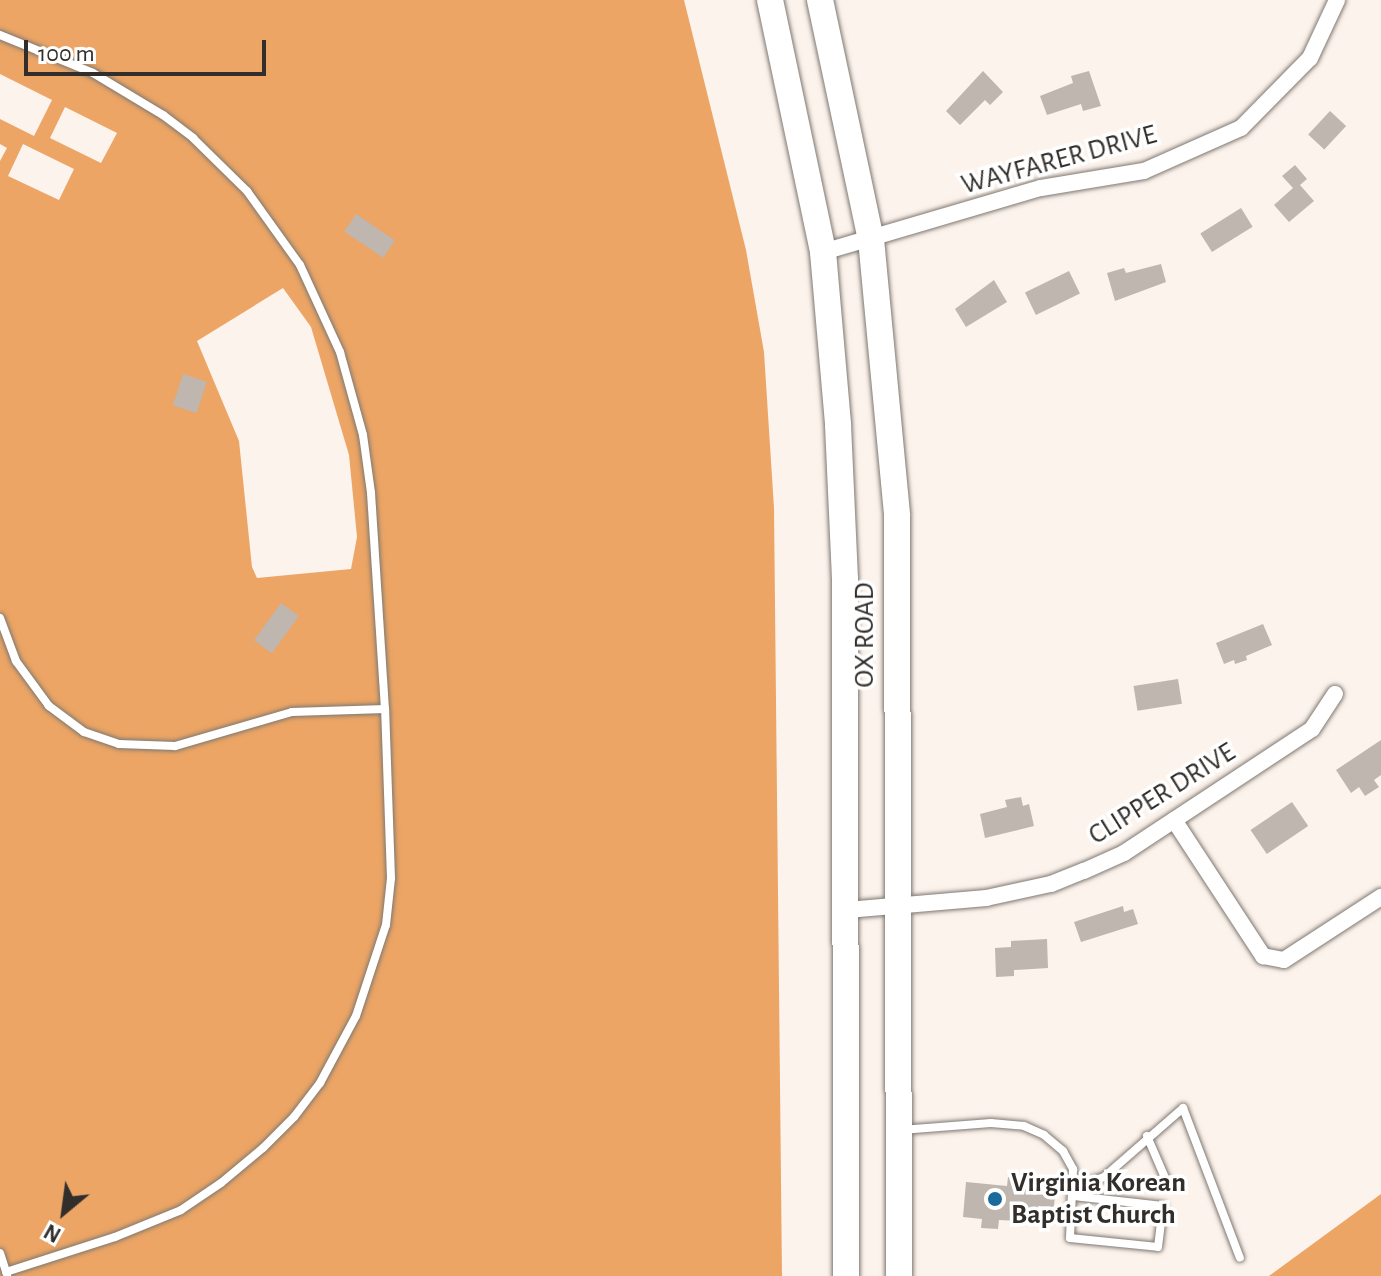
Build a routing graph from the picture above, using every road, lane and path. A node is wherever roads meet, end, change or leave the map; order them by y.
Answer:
1 (770, 0) edge
2 (820, 0) edge
3 (1337, 0) edge
4 (0, 35) edge
5 (871, 239) junction
6 (823, 252) junction
7 (0, 618) edge
8 (1335, 694) dead end
9 (385, 709) junction
10 (1174, 820) junction
11 (1381, 897) edge
12 (899, 906) junction
13 (847, 910) junction
14 (899, 1130) junction
15 (1147, 1136) junction
16 (1166, 1180) dead end
17 (1075, 1191) junction
18 (0, 1253) edge
19 (1240, 1258) dead end
20 (7, 1274) edge
21 (846, 1276) edge
22 (899, 1276) edge

1 - 6 highway, OX ROAD
2 - 5 highway, OX ROAD
3 - 5 street, WAYFARER DRIVE
4 - 9 lane
5 - 6 street, WAYFARER DRIVE
5 - 12 highway, OX ROAD
6 - 13 highway, OX ROAD
7 - 9 lane
8 - 10 street, CLIPPER DRIVE
9 - 20 lane
10 - 11 street
10 - 12 street, CLIPPER DRIVE
12 - 13 street, CLIPPER DRIVE
12 - 14 highway, OX ROAD
13 - 21 highway, OX ROAD
14 - 17 lane
14 - 22 highway, OX ROAD
15 - 16 lane
15 - 17 lane
15 - 19 lane
17 - 17 lane
18 - 20 lane

